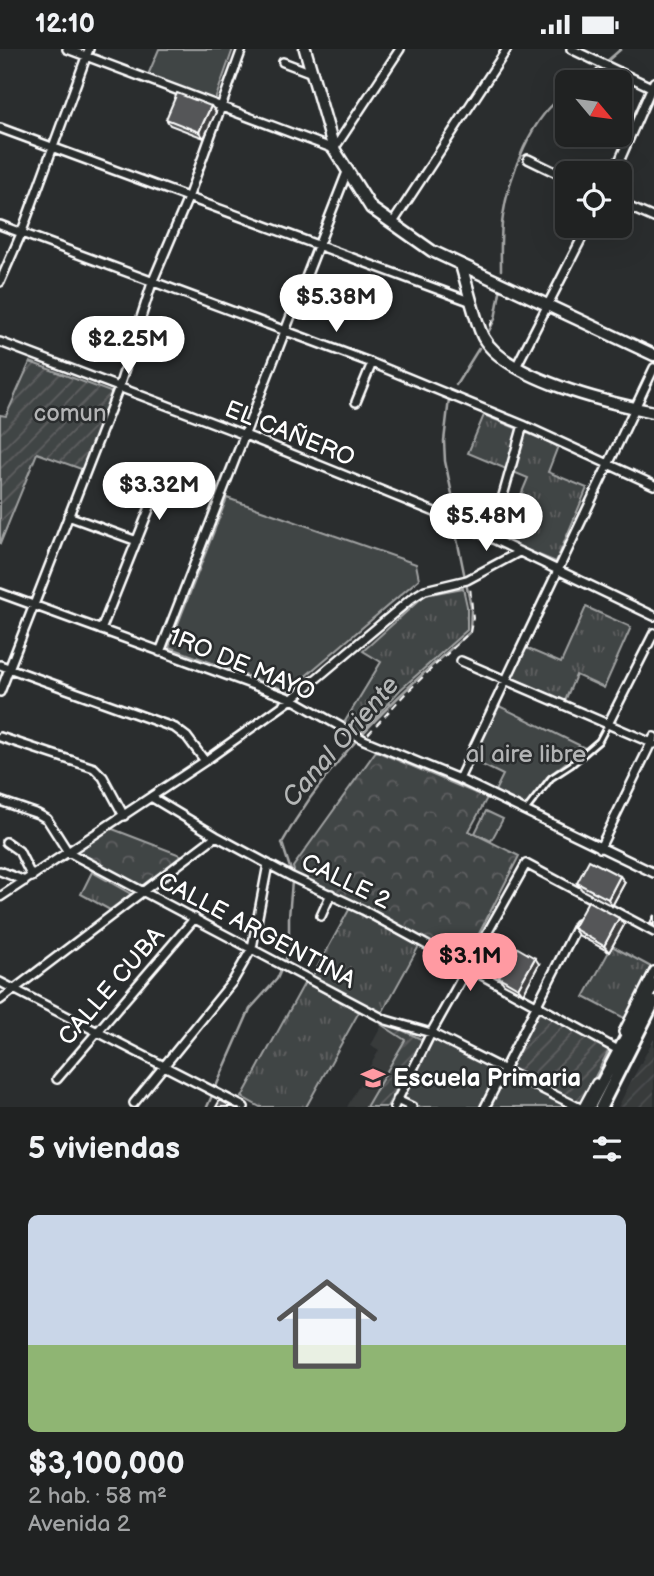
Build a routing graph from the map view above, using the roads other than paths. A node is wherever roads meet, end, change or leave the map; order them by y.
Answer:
1 (67, 49) edge
2 (242, 49) edge
3 (305, 49) edge
4 (400, 49) edge
5 (507, 49) edge
6 (571, 49) edge
7 (87, 53) edge
8 (283, 62) dead end
9 (313, 73) junction
10 (653, 85) edge
11 (221, 107) junction
12 (0, 128) edge
13 (53, 148) junction
14 (334, 149) junction
15 (528, 159) dead end
16 (619, 161) edge
17 (347, 172) junction
18 (555, 172) edge
19 (188, 198) junction
20 (632, 208) edge
21 (654, 218) edge
22 (392, 224) junction
23 (0, 225) edge
24 (21, 233) junction
25 (582, 238) edge
26 (318, 246) junction
27 (461, 265) junction
28 (0, 282) edge
29 (152, 283) junction
30 (473, 303) junction
31 (547, 305) junction
32 (286, 330) junction
33 (0, 342) edge
34 (654, 355) edge
35 (372, 363) junction
36 (516, 367) junction
37 (654, 368) edge
38 (119, 387) junction
39 (356, 402) dead end
40 (635, 408) junction
41 (654, 412) edge
42 (523, 425) junction
43 (245, 436) junction
44 (609, 464) junction
45 (654, 485) edge
46 (156, 492) dead end
47 (68, 516) junction
48 (491, 538) junction
49 (136, 541) junction
50 (519, 552) junction
51 (559, 571) junction
52 (0, 593) edge
53 (34, 606) junction
54 (654, 616) edge
55 (102, 630) junction
56 (654, 633) edge
57 (160, 652) junction
58 (461, 661) dead end
59 (0, 665) edge
60 (9, 668) junction
61 (506, 679) junction
62 (0, 692) edge
63 (292, 699) junction
64 (608, 724) junction
65 (0, 737) edge
66 (653, 741) edge
67 (205, 761) junction
68 (460, 779) junction
69 (151, 797) junction
70 (0, 801) edge
71 (525, 811) junction
72 (124, 815) junction
73 (216, 836) junction
74 (6, 842) dead end
75 (600, 848) junction
76 (68, 852) junction
77 (268, 864) junction
78 (0, 871) edge
79 (654, 873) edge
80 (29, 879) junction
81 (142, 890) junction
82 (331, 894) junction
83 (0, 897) edge
84 (591, 898) junction
85 (321, 916) dead end
86 (195, 918) junction
87 (654, 932) edge
88 (252, 948) junction
89 (469, 968) junction
90 (654, 971) edge
91 (0, 982) edge
92 (654, 985) edge
93 (14, 989) junction
94 (0, 1000) edge
95 (654, 1002) edge
96 (535, 1004) junction
97 (98, 1031) junction
98 (431, 1033) junction
99 (620, 1051) junction
100 (165, 1066) junction
101 (502, 1069) junction
102 (57, 1079) dead end
103 (134, 1103) dead end
104 (396, 1103) edge
105 (244, 1107) edge
106 (412, 1107) edge
107 (485, 1107) edge
108 (578, 1107) edge
109 (583, 1107) edge
110 (589, 1107) edge
111 (601, 1107) edge

1 - 7 street
2 - 11 street
3 - 9 main road
4 - 14 street
5 - 22 street
6 - 10 street
7 - 11 street
7 - 13 street
8 - 9 street
9 - 14 main road
10 - 16 street
11 - 14 street
11 - 19 street
12 - 13 street
13 - 19 street
13 - 24 street
14 - 17 main road
15 - 18 street
17 - 22 main road
17 - 26 street
19 - 26 street
19 - 29 street
20 - 21 street
22 - 27 main road
23 - 24 street
24 - 28 street
24 - 29 street
25 - 31 street
26 - 30 street
26 - 32 street
27 - 30 main road
27 - 31 main road
29 - 32 street
29 - 38 street
30 - 36 main road
31 - 34 main road
31 - 36 street
32 - 35 street
32 - 43 street
33 - 38 street, EL CAÑERO
35 - 39 street
35 - 42 street
36 - 40 main road
37 - 40 street
38 - 43 street, EL CAÑERO
38 - 47 street
40 - 41 main road
40 - 44 street
42 - 44 street
42 - 48 street
43 - 48 street, EL CAÑERO
43 - 57 street
44 - 45 street
44 - 51 street
46 - 49 street
47 - 49 street
47 - 53 street
48 - 50 street
49 - 55 street
50 - 51 street
50 - 63 street
51 - 54 street
51 - 61 street
52 - 53 street, 1RO DE MAYO
53 - 55 street, 1RO DE MAYO
53 - 60 street
55 - 57 street, 1RO DE MAYO
56 - 64 street
57 - 63 street, 1RO DE MAYO
58 - 61 street
59 - 60 street
60 - 62 street
60 - 67 street
61 - 64 street
61 - 68 street
63 - 67 street
63 - 68 street, 1RO DE MAYO
64 - 66 street
64 - 71 lane
65 - 72 street
66 - 75 street
67 - 69 street
68 - 71 street, 1RO DE MAYO
69 - 72 street
69 - 73 street, CALLE 2
70 - 76 street
71 - 75 street, 1RO DE MAYO
72 - 76 street
73 - 77 street, CALLE 2
73 - 81 street
74 - 80 street
75 - 79 street, 1RO DE MAYO
76 - 80 street
76 - 81 street, CALLE ARGENTINA
77 - 82 street, CALLE 2
77 - 88 street
78 - 80 street
80 - 83 street
81 - 86 street, CALLE ARGENTINA
81 - 93 street
82 - 85 street
82 - 89 street, CALLE 2
84 - 87 street
84 - 89 street
84 - 96 street
86 - 88 street, CALLE ARGENTINA
86 - 97 street, CALLE CUBA
88 - 98 street, CALLE ARGENTINA
88 - 100 street
89 - 96 street, CALLE 2
89 - 98 street
90 - 99 street
91 - 93 street
92 - 99 main road
93 - 94 street
93 - 97 street
95 - 99 main road
96 - 99 street, CALLE 2
96 - 101 street
97 - 100 street
97 - 102 street, CALLE CUBA
98 - 101 street, CALLE ARGENTINA
98 - 104 street
99 - 109 street
99 - 110 main road
99 - 111 main road
100 - 103 street
100 - 105 street
101 - 107 street
101 - 108 street, CALLE ARGENTINA
104 - 106 street

